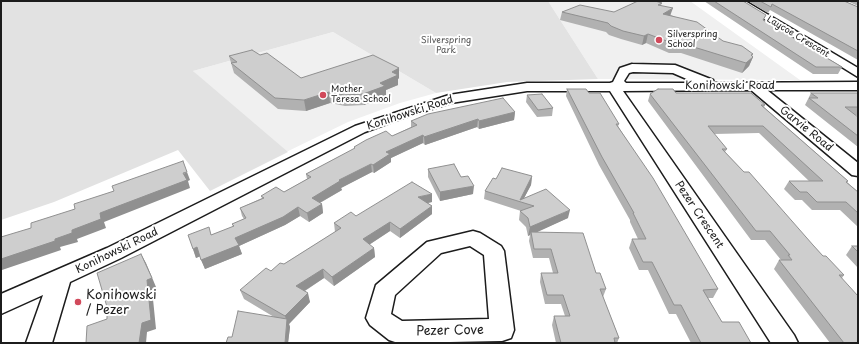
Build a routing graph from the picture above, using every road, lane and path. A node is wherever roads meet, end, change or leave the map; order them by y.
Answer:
1 (739, 1) edge
2 (858, 73) edge
3 (617, 86) junction
4 (711, 86) junction
5 (754, 86) junction
6 (858, 86) edge
7 (858, 171) edge
8 (60, 278) junction
9 (1, 304) edge
10 (503, 337) edge
11 (39, 343) edge
12 (785, 343) edge

1 - 2 street, Laycoe Crescent
3 - 4 street, Konihowski Road
3 - 4 street
3 - 8 street, Konihowski Road
3 - 12 street, Pezer Crescent
4 - 5 street, Konihowski Road
5 - 6 street, Konihowski Road
5 - 7 street, Garvie Road
8 - 9 street, Konihowski Road
8 - 11 street
10 - 10 street, Pezer Cove

